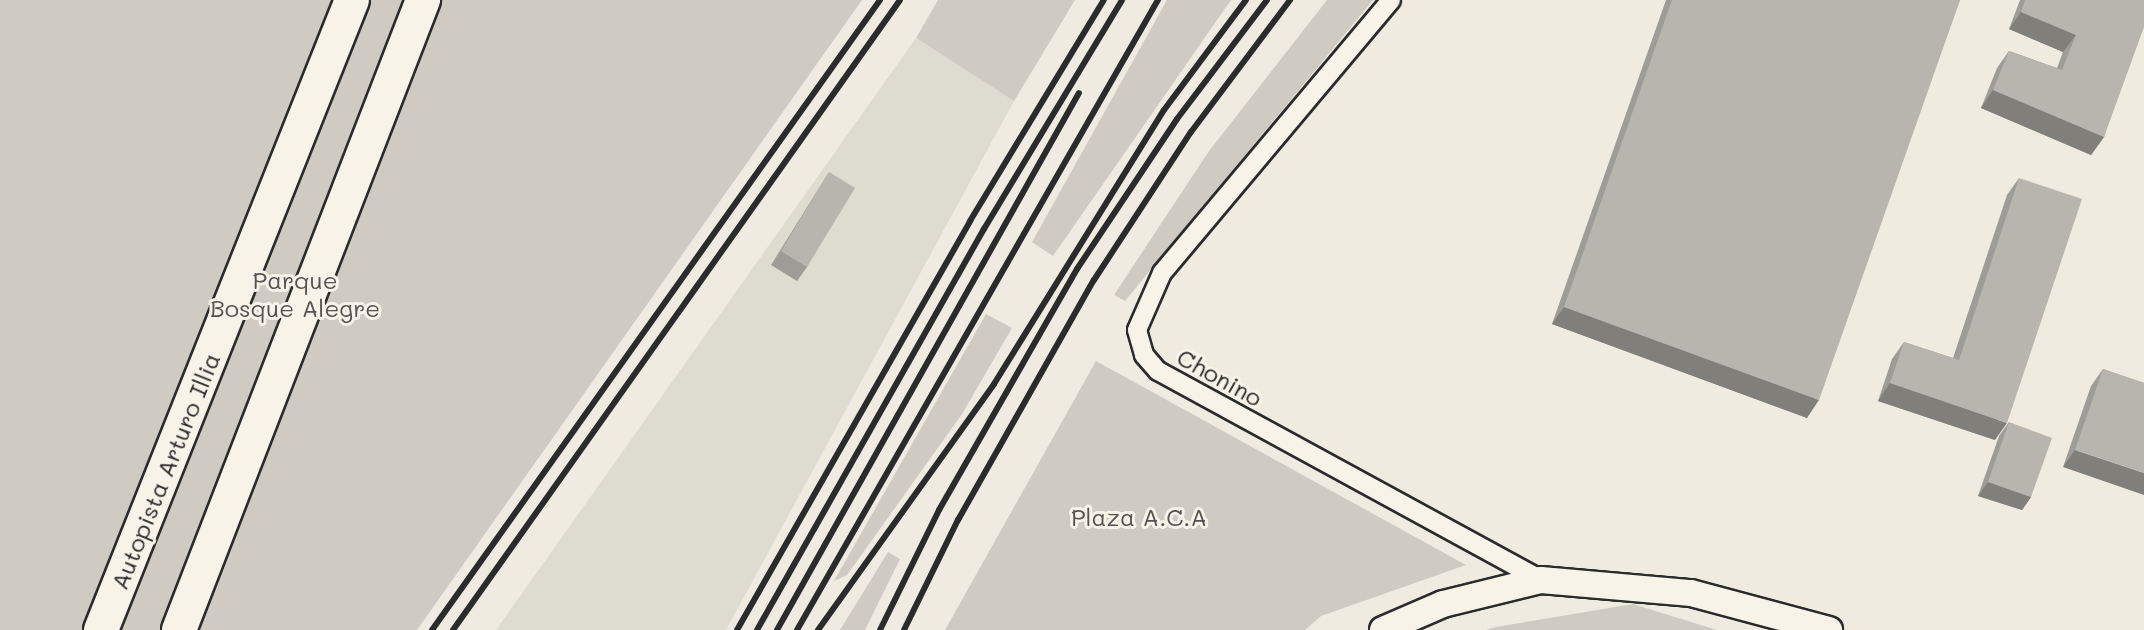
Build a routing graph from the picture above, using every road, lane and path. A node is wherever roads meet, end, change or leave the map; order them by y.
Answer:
1 (352, 0) edge
2 (423, 0) edge
3 (1391, 0) edge
4 (1541, 580) junction
5 (101, 630) edge
6 (179, 630) edge
7 (1383, 630) edge
8 (1829, 630) edge

1 - 5 highway, Autopista Arturo Illia
2 - 6 highway
3 - 4 street, Chonino
4 - 7 street
4 - 8 street

